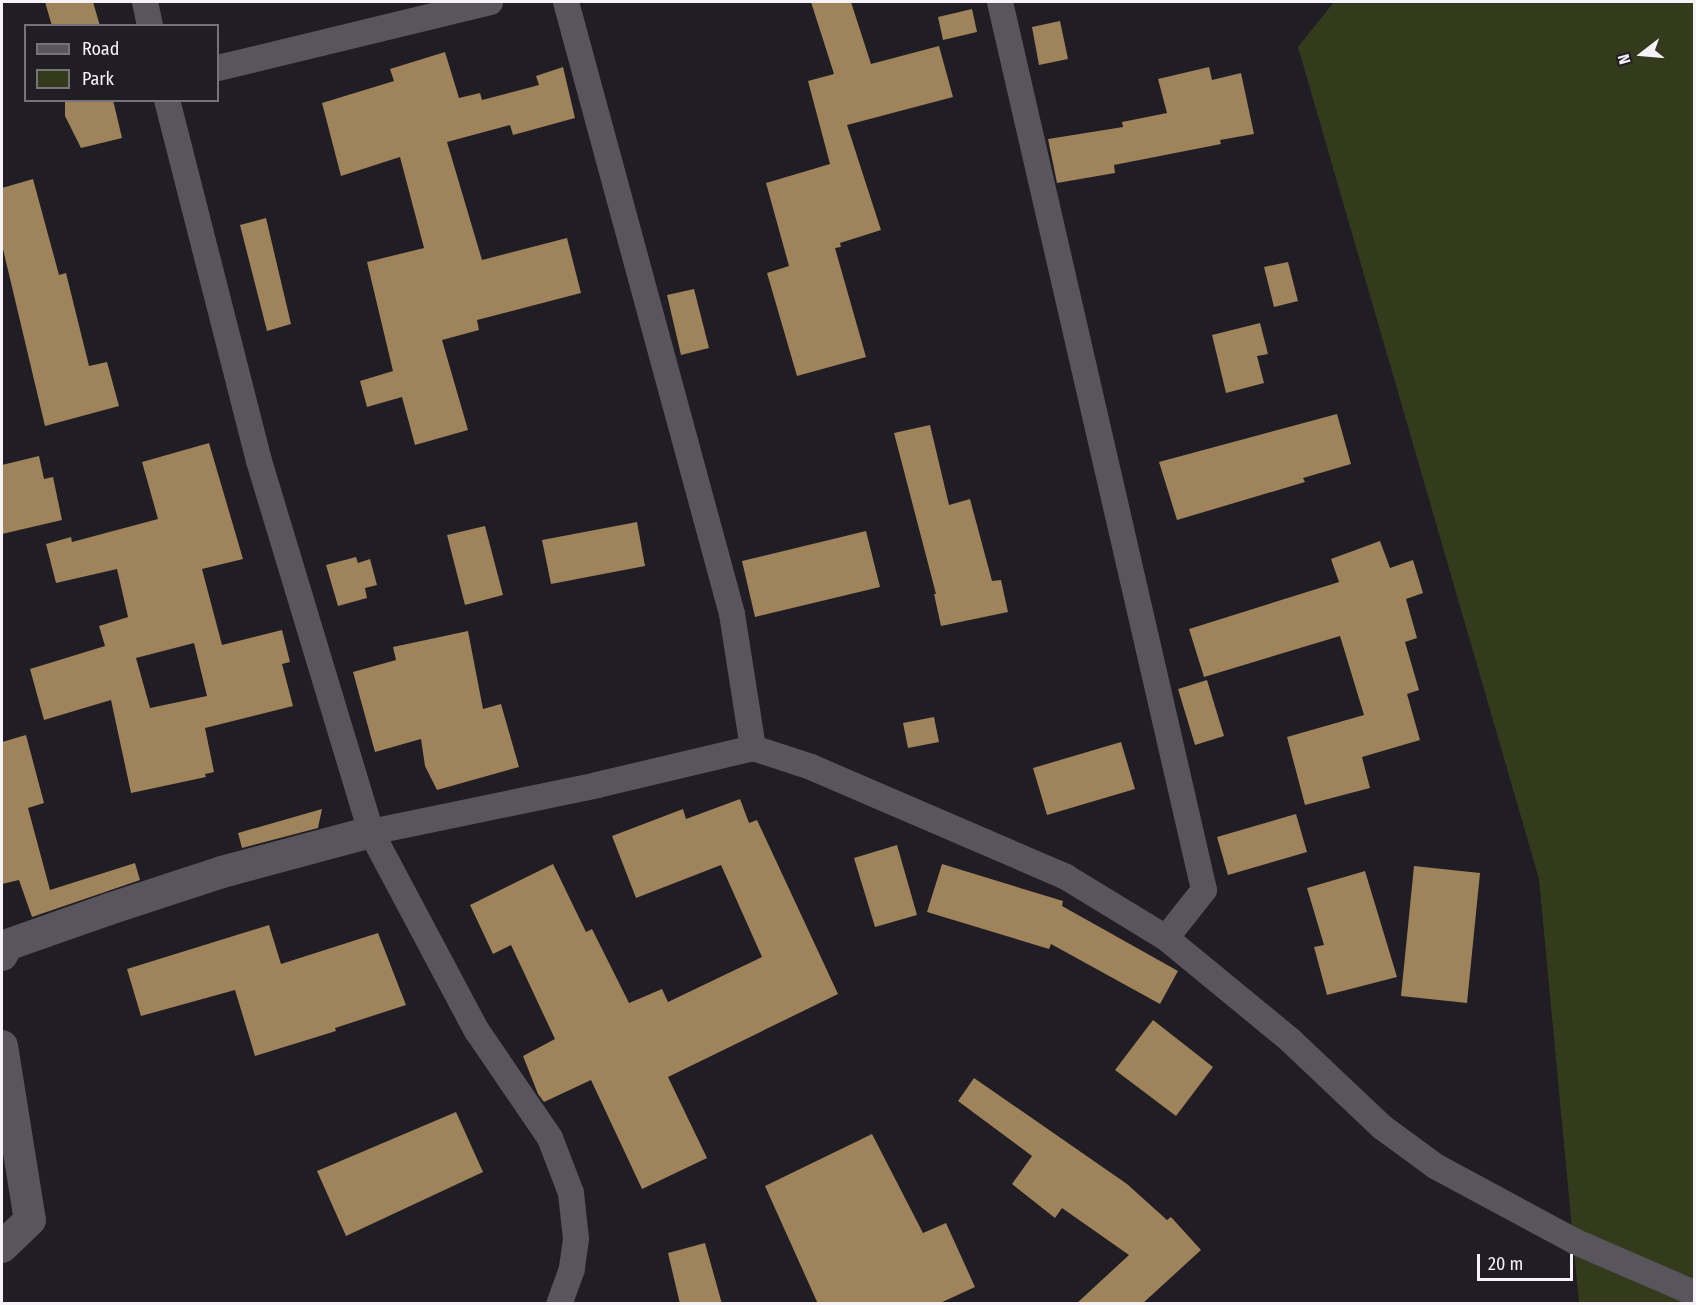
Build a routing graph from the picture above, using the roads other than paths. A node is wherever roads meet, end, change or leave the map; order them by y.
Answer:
1 (145, 2) edge
2 (490, 2) edge
3 (566, 2) edge
4 (1000, 2) edge
5 (150, 24) edge
6 (219, 68) edge
7 (168, 102) edge
8 (753, 748) junction
9 (371, 832) junction
10 (1166, 938) junction
11 (2, 955) edge
12 (2, 1046) edge
13 (2, 1247) edge
14 (1695, 1293) edge
15 (559, 1304) edge

1 - 5 street
2 - 6 street
3 - 8 street
4 - 10 street
7 - 9 street
8 - 9 street
8 - 10 street
9 - 11 street
9 - 15 street
10 - 14 street
12 - 13 street

